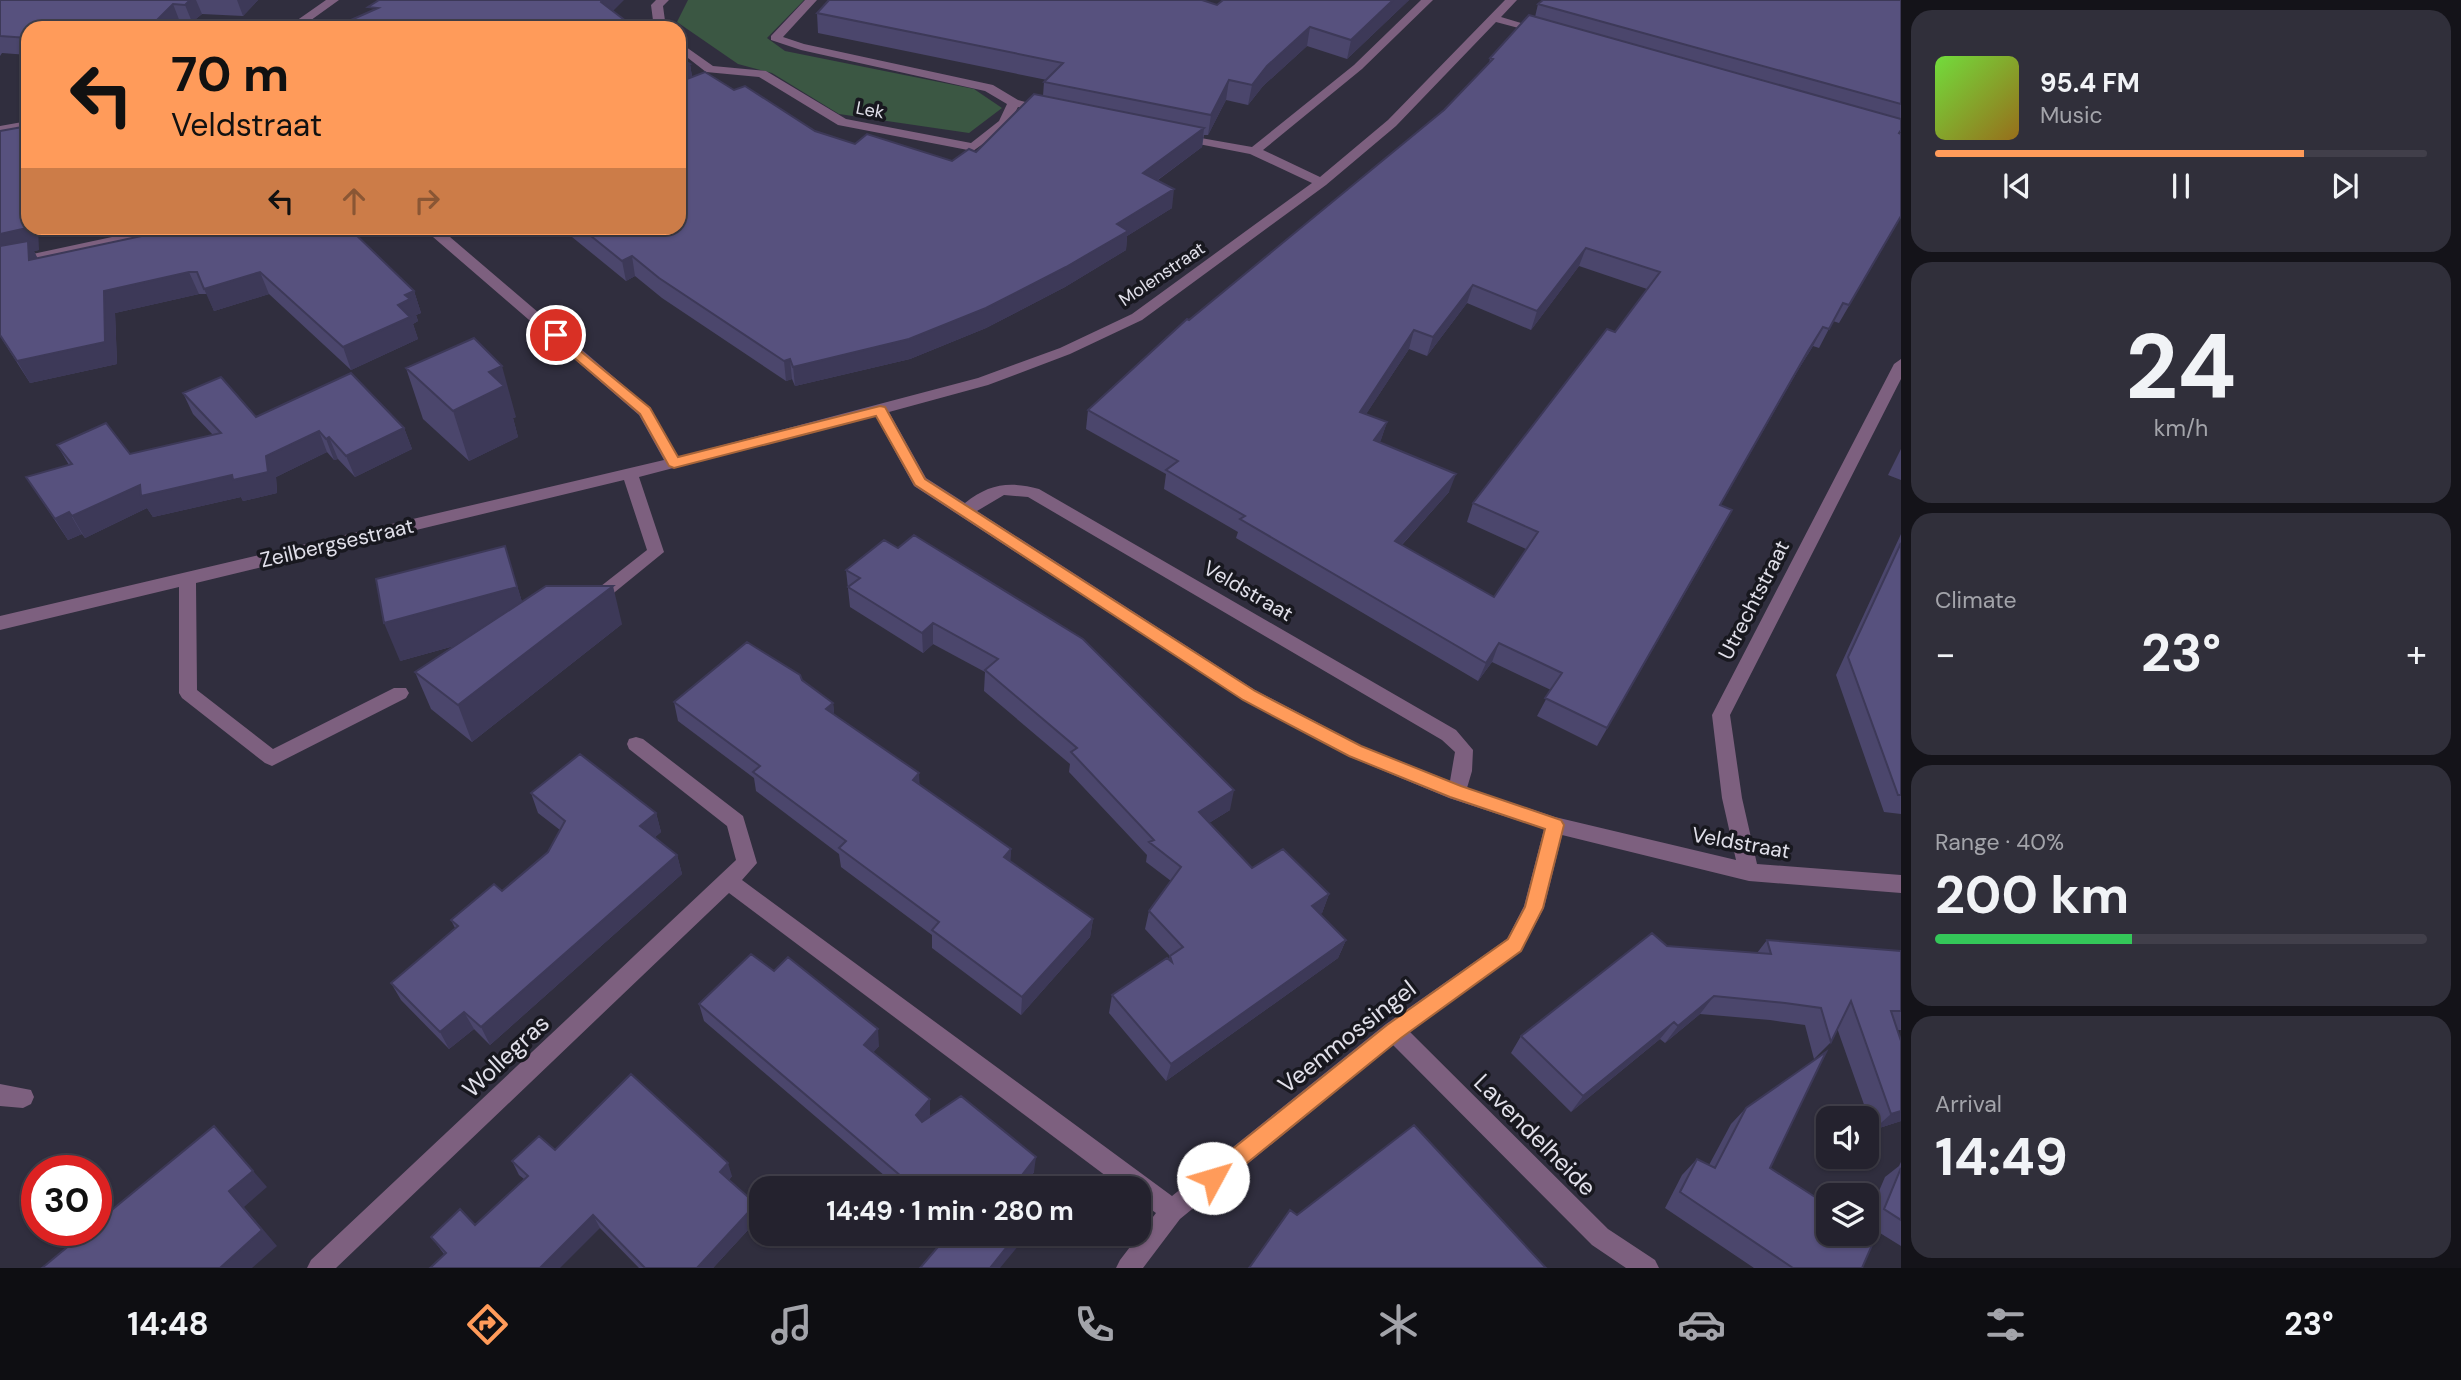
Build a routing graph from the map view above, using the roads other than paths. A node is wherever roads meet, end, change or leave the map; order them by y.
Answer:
1 (333, 0) edge
2 (663, 0) edge
3 (811, 0) edge
4 (1427, 0) edge
5 (1511, 0) edge
6 (1494, 18) junction
7 (302, 21) edge
8 (659, 21) edge
9 (1557, 35) edge
10 (686, 50) edge
11 (710, 69) junction
12 (706, 85) edge
13 (1014, 103) junction
14 (1054, 111) edge
15 (21, 126) edge
16 (0, 130) edge
17 (1174, 135) edge
18 (1254, 151) junction
19 (1321, 182) junction
20 (138, 235) edge
21 (439, 235) edge
22 (0, 265) edge
23 (1901, 364) edge
24 (880, 410) junction
25 (674, 463) junction
26 (630, 473) junction
27 (966, 511) junction
28 (188, 578) junction
29 (584, 607) edge
30 (0, 623) edge
31 (400, 693) dead end
32 (636, 744) dead end
33 (1456, 792) junction
34 (1555, 825) junction
35 (1749, 872) junction
36 (729, 882) junction
37 (1901, 884) edge
38 (1394, 1031) junction
39 (0, 1095) edge
40 (23, 1097) dead end
41 (1172, 1210) junction
42 (320, 1268) edge
43 (1128, 1268) edge
44 (1647, 1268) edge

1 - 7 street
2 - 8 street
3 - 13 street
4 - 18 street
5 - 6 street, Molenstraat
6 - 9 street
6 - 19 street, Molenstraat
10 - 11 street
11 - 12 street
11 - 13 street, Lek
13 - 14 street
15 - 16 street
17 - 18 street
18 - 19 street
19 - 24 street, Molenstraat
20 - 22 street
21 - 25 street
23 - 35 street, Utrechtstraat
24 - 25 street, Molenstraat
24 - 27 street, Veldstraat
25 - 26 street, Zeilbergsestraat
26 - 28 street, Zeilbergsestraat
26 - 29 street
27 - 33 street, Veldstraat
27 - 33 street, Veldstraat
28 - 30 street, Zeilbergsestraat
28 - 31 street
32 - 36 street, Wollegras
33 - 34 street, Veldstraat
34 - 35 street, Veldstraat
34 - 38 street, Veenmossingel
35 - 37 street, Veldstraat
36 - 41 street
36 - 42 street, Wollegras
38 - 41 street, Veenmossingel
38 - 44 street, Lavendelheide
39 - 40 street
41 - 43 street, Veenmossingel

